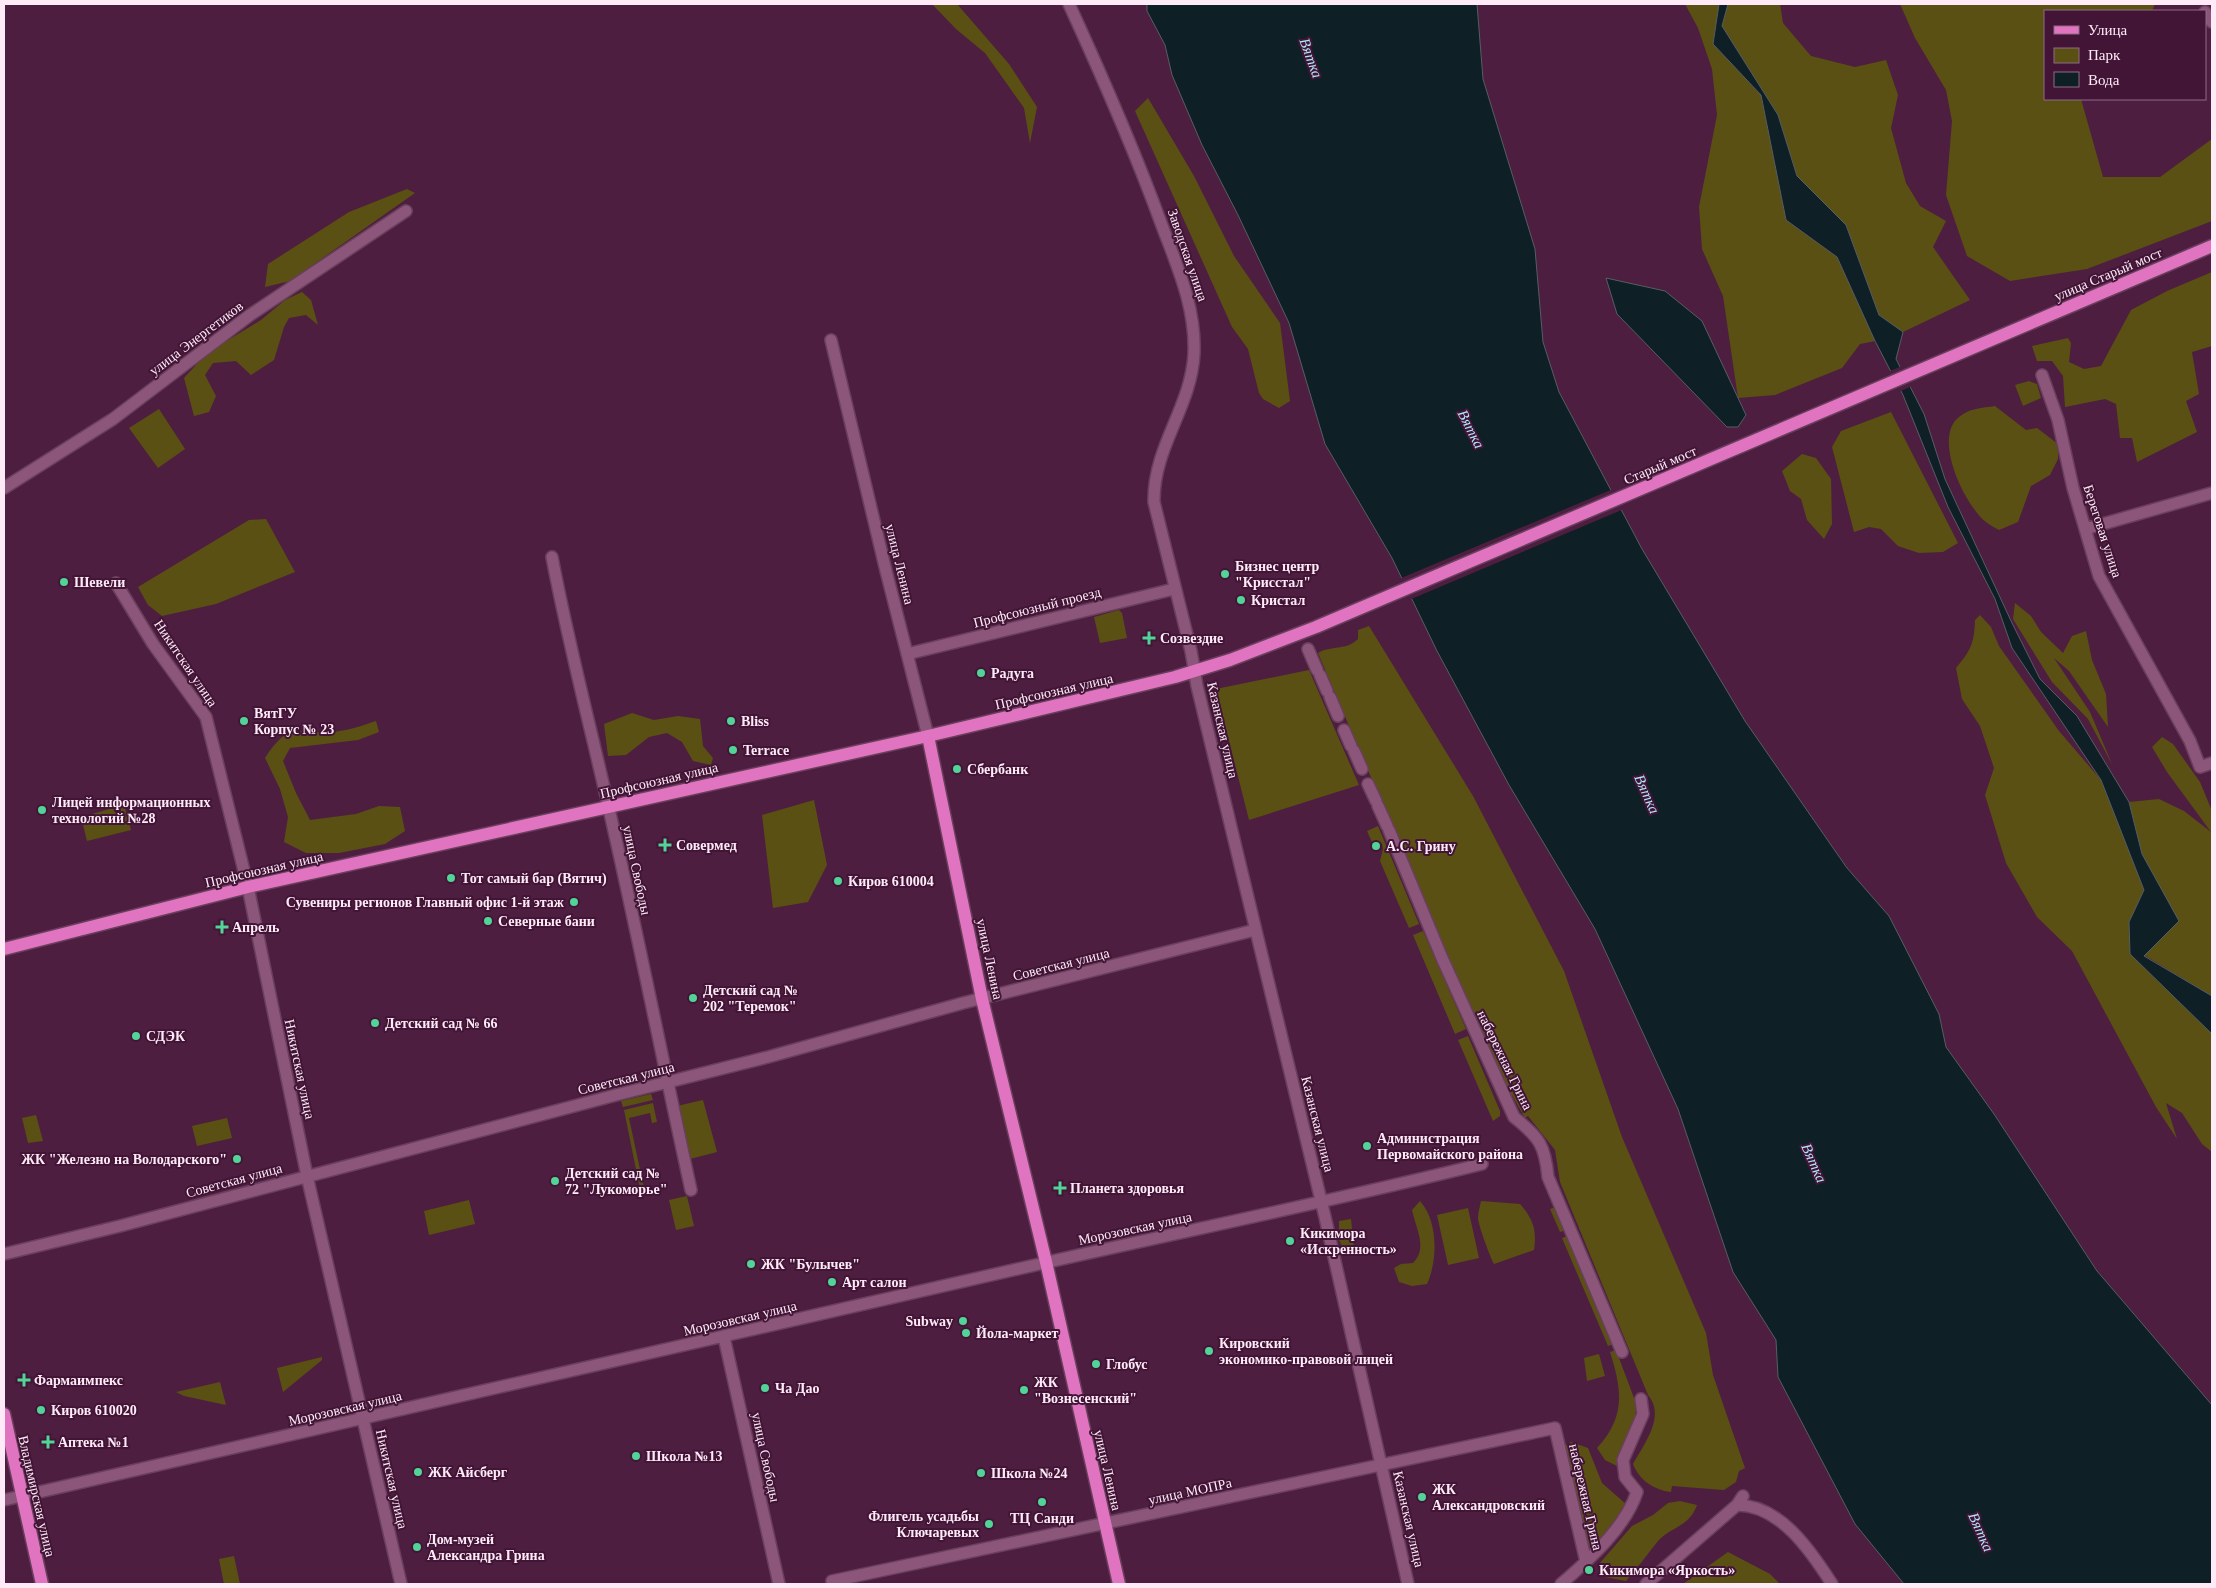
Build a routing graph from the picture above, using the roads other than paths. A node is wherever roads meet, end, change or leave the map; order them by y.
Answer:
1 (1069, 4) edge
2 (406, 211) dead end
3 (2212, 246) edge
4 (2016, 330) joint
5 (831, 340) dead end
6 (2042, 375) dead end
7 (4, 488) edge
8 (2212, 493) edge
9 (2085, 529) junction
10 (552, 557) dead end
11 (116, 584) dead end
12 (1174, 589) junction
13 (1316, 627) joint
14 (1308, 648) dead end
15 (907, 654) junction
16 (1195, 671) junction
17 (1338, 716) dead end
18 (1344, 730) dead end
19 (928, 736) junction
20 (2212, 762) edge
21 (1362, 769) dead end
22 (1368, 784) dead end
23 (609, 807) junction
24 (248, 887) junction
25 (1255, 930) junction
26 (4, 949) edge
27 (982, 999) junction
28 (667, 1084) junction
29 (1482, 1164) dead end
30 (307, 1176) junction
31 (692, 1190) dead end
32 (1322, 1203) junction
33 (4, 1254) edge
34 (1046, 1262) junction
35 (724, 1337) junction
36 (1622, 1352) dead end
37 (1642, 1399) dead end
38 (4, 1414) edge
39 (363, 1420) junction
40 (1555, 1428) joint
41 (1381, 1466) junction
42 (22, 1496) junction
43 (4, 1500) edge
44 (1105, 1523) junction
45 (1586, 1562) junction
46 (832, 1581) dead end
47 (42, 1584) edge
48 (401, 1584) edge
49 (779, 1584) edge
50 (1119, 1584) edge
51 (1408, 1584) edge
52 (1561, 1584) edge
53 (1646, 1584) edge
54 (1832, 1584) edge

1 - 12 street, Заводская улица
2 - 7 street, улица Энергетиков
3 - 4 main road, улица Старый мост
4 - 13 main road, Старый мост
5 - 15 street, улица Ленина
6 - 9 street, Береговая улица
8 - 9 street
9 - 20 street, Береговая улица
10 - 23 street, улица Свободы
11 - 24 street, Никитская улица
12 - 15 street, Профсоюзный проезд
12 - 16 street, Заводская улица
13 - 16 main road, Профсоюзная улица
14 - 17 street
15 - 19 street, улица Ленина
16 - 19 main road, Профсоюзная улица
16 - 25 street, Казанская улица
18 - 21 street
19 - 23 main road, Профсоюзная улица
19 - 27 main road, улица Ленина
22 - 36 street, набережная Грина
23 - 24 main road, Профсоюзная улица
23 - 28 street, улица Свободы
24 - 26 main road, Профсоюзная улица
24 - 30 street, Никитская улица
25 - 27 street, Советская улица
25 - 32 street, Казанская улица
27 - 28 street, Советская улица
27 - 34 main road, улица Ленина
28 - 30 street, Советская улица
28 - 31 street, улица Свободы
29 - 32 street, Морозовская улица
30 - 33 street, Советская улица
30 - 39 street, Никитская улица
32 - 34 street, Морозовская улица
32 - 41 street, Казанская улица
34 - 35 street, Морозовская улица
34 - 44 main road, улица Ленина
35 - 39 street, Морозовская улица
35 - 49 street, улица Свободы
37 - 45 street, набережная Грина
38 - 42 main road, Владимирская улица
39 - 42 street, Морозовская улица
39 - 48 street, Никитская улица
40 - 41 street, улица МОПРа
40 - 45 street, набережная Грина
41 - 44 street, улица МОПРа
41 - 51 street, Казанская улица
42 - 43 street, Морозовская улица
42 - 47 main road, Владимирская улица
44 - 46 street, улица МОПРа
44 - 50 main road, улица Ленина
45 - 52 street
53 - 54 street

